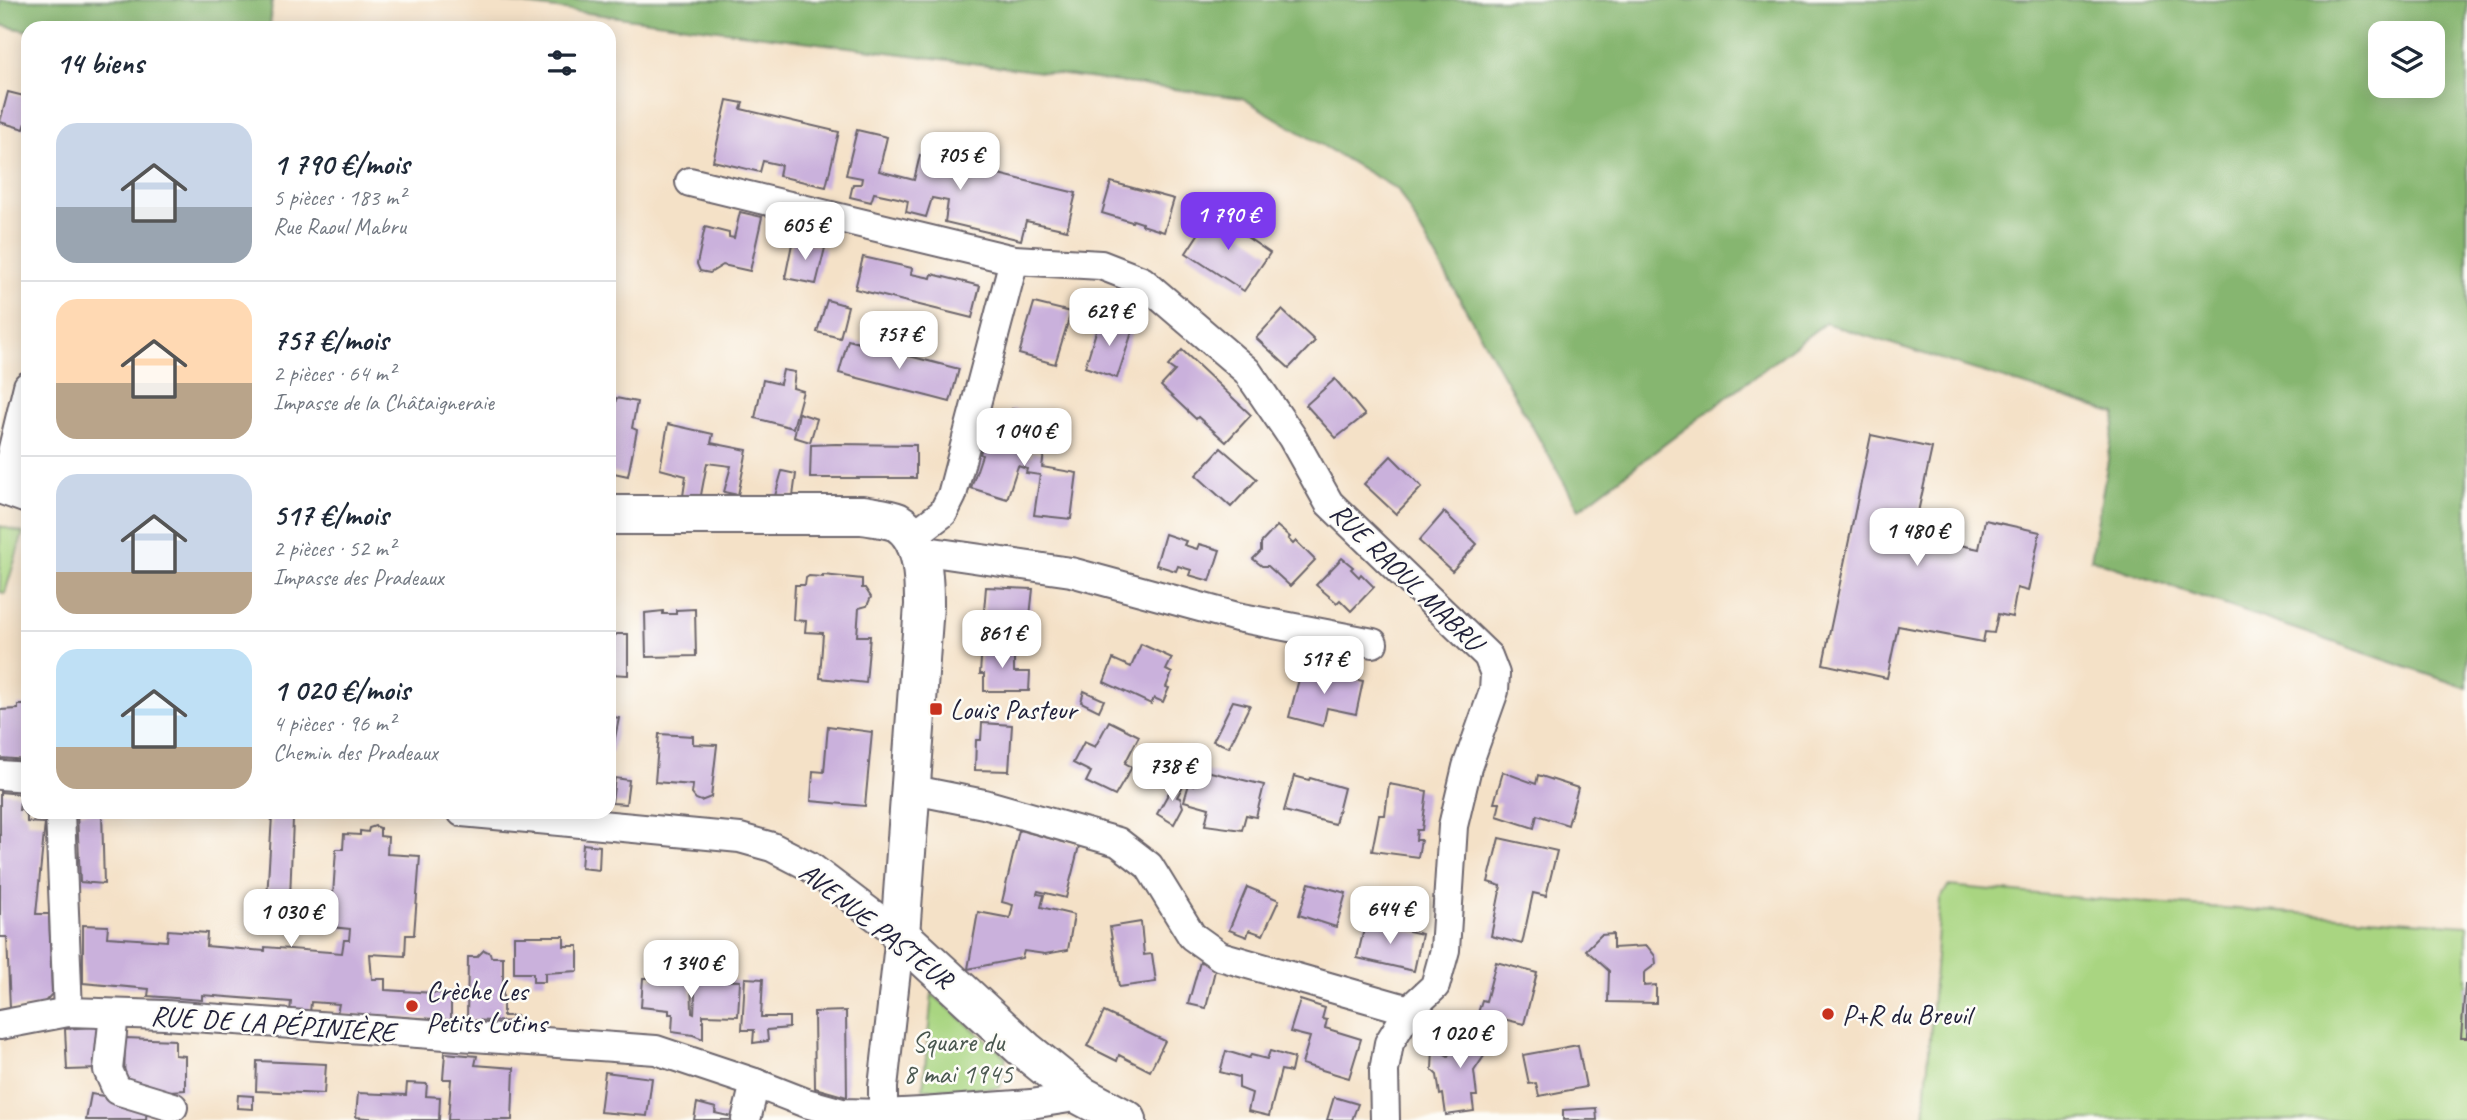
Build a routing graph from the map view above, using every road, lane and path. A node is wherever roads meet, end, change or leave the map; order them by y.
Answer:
1 (690, 183) dead end
2 (1014, 260) junction
3 (21, 428) edge
4 (11, 488) edge
5 (616, 515) edge
6 (915, 543) junction
7 (1373, 643) dead end
8 (0, 775) edge
9 (21, 776) edge
10 (909, 789) junction
11 (60, 819) edge
12 (537, 819) edge
13 (900, 935) junction
14 (1409, 1010) junction
15 (68, 1012) junction
16 (114, 1014) junction
17 (0, 1025) edge
18 (755, 1083) junction
19 (1082, 1096) junction
20 (173, 1107) dead end
21 (883, 1114) junction
22 (746, 1120) edge
23 (1127, 1120) edge
24 (1385, 1120) edge

1 - 2 street, RUE RAOUL MABRU
2 - 6 street
2 - 14 street, RUE RAOUL MABRU
3 - 4 street
5 - 6 main road
6 - 7 street
6 - 10 main road
8 - 9 street
10 - 13 main road
10 - 14 street
11 - 15 street
12 - 13 street, AVENUE PASTEUR
13 - 19 main road, AVENUE PASTEUR
13 - 21 street
14 - 24 street, RUE RAOUL MABRU
15 - 16 street, RUE DE LA PÉPINIÈRE
15 - 17 street, RUE DE LA PÉPINIÈRE
16 - 18 street, RUE DE LA PÉPINIÈRE
16 - 20 street
18 - 21 street, RUE DE LA PÉPINIÈRE
18 - 22 street
19 - 21 street, RUE DE LA PÉPINIÈRE
19 - 23 main road, AVENUE PASTEUR

